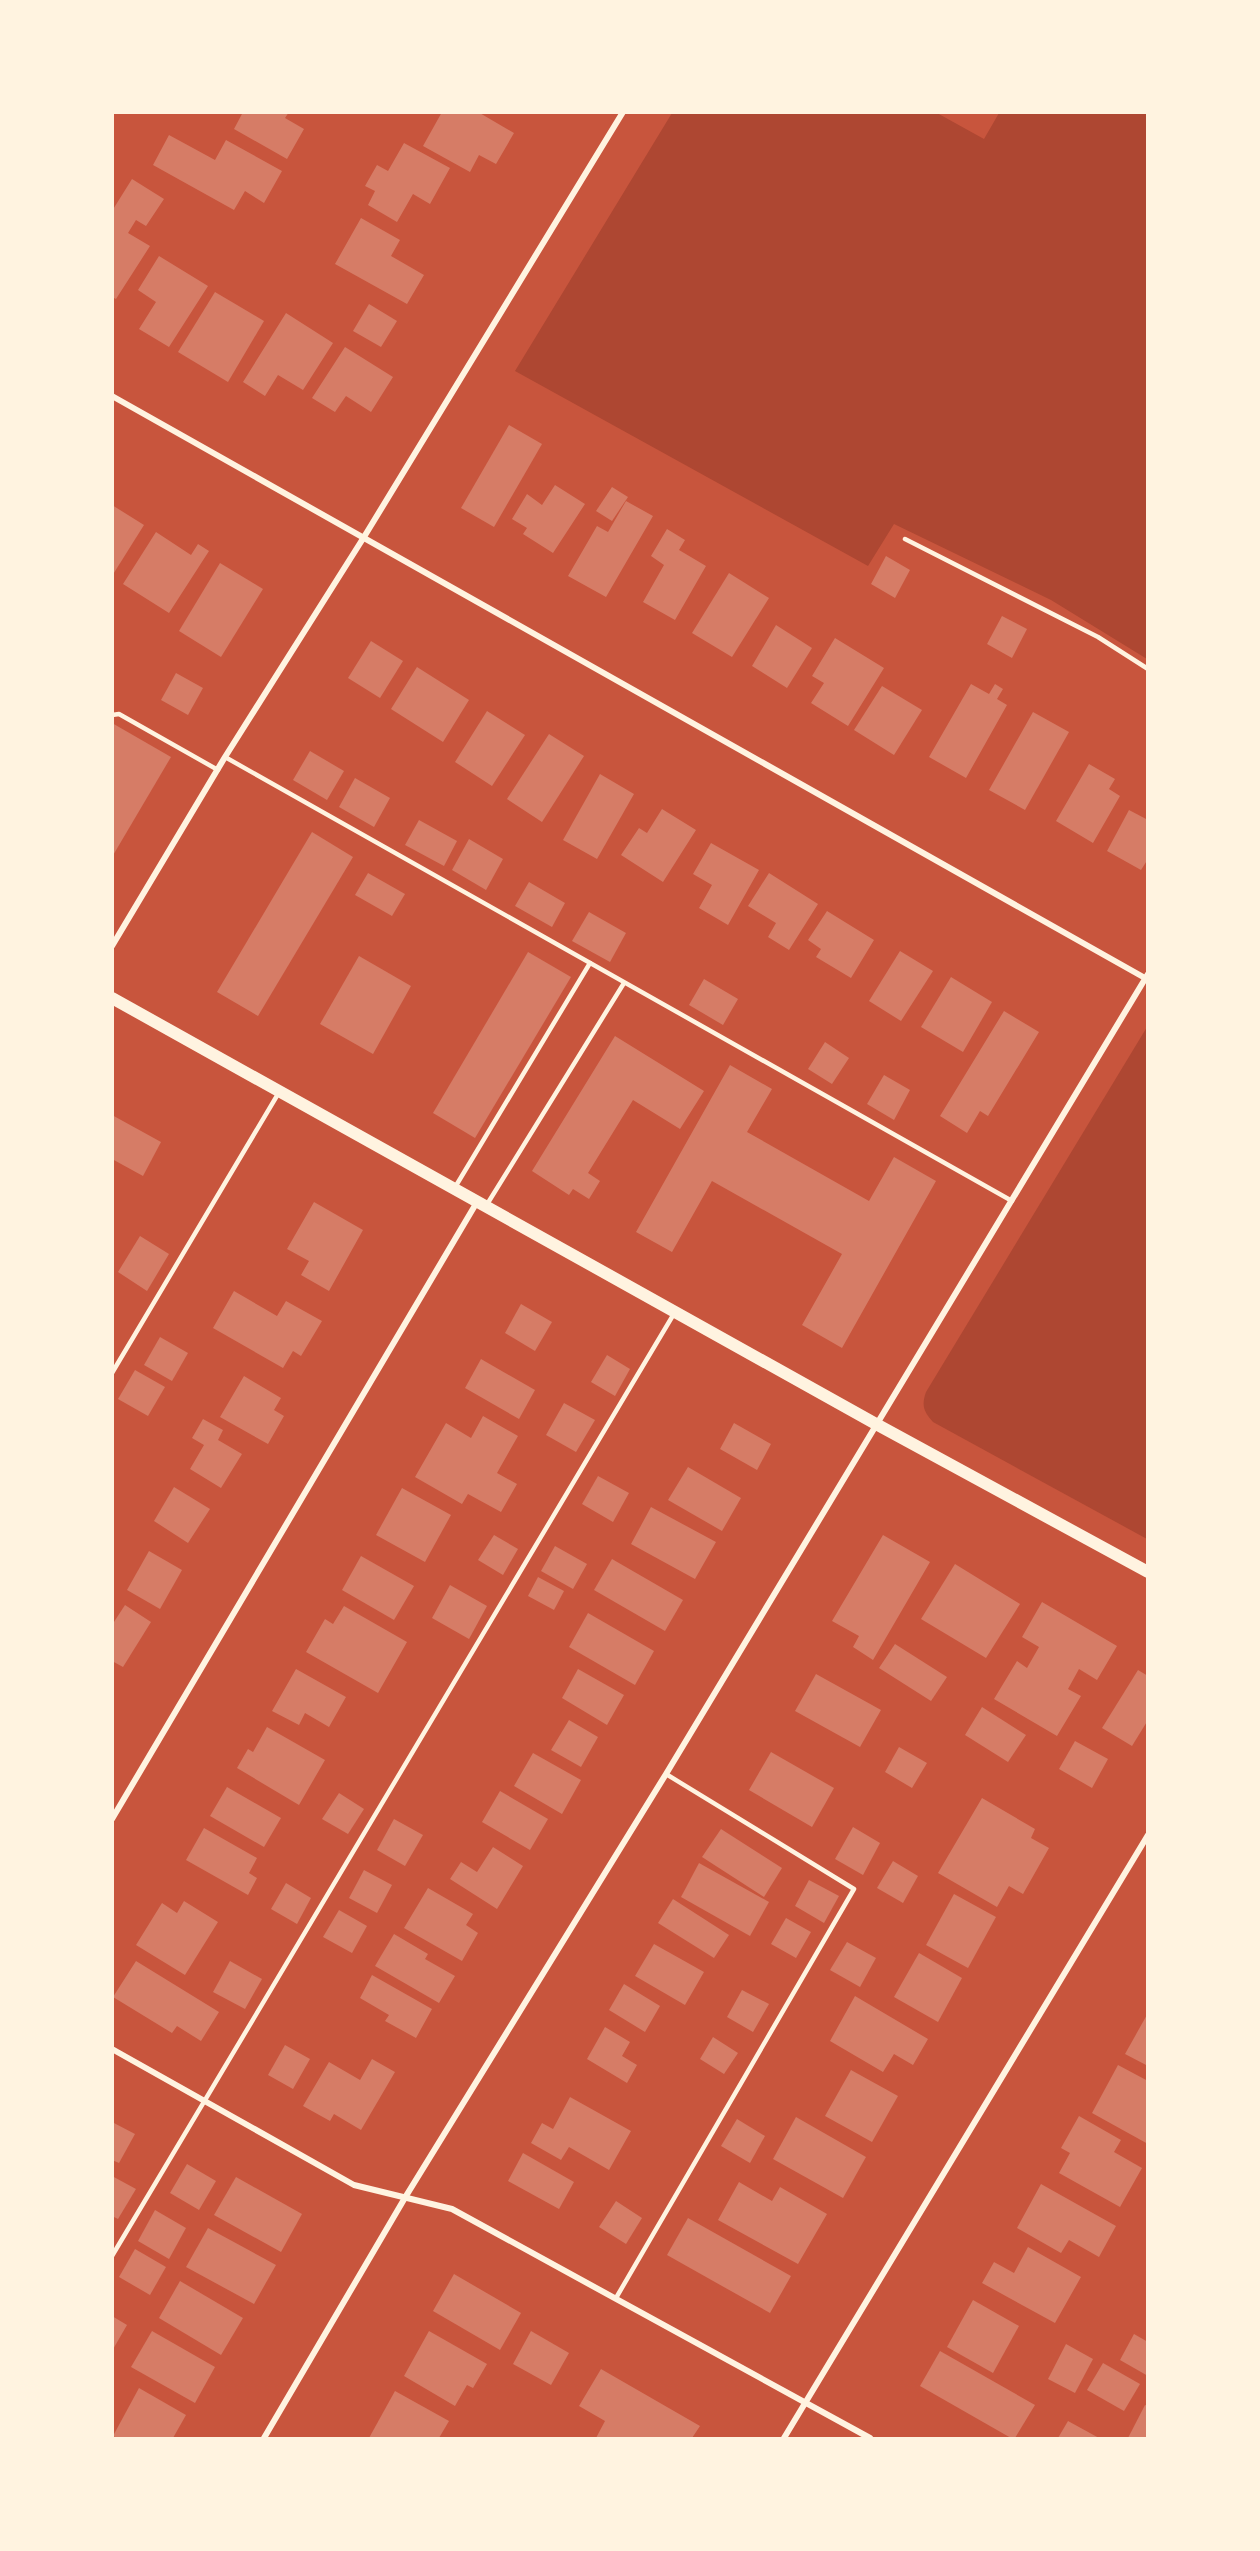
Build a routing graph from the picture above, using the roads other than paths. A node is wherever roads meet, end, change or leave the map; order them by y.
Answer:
1 (623, 112) edge
2 (112, 396) edge
3 (364, 537) junction
4 (905, 539) dead end
5 (1148, 669) edge
6 (112, 715) edge
7 (225, 757) junction
8 (218, 770) junction
9 (112, 946) edge
10 (590, 963) junction
11 (1146, 976) edge
12 (624, 983) junction
13 (112, 998) edge
14 (280, 1091) junction
15 (454, 1189) junction
16 (1012, 1201) junction
17 (482, 1204) junction
18 (675, 1312) junction
19 (112, 1373) edge
20 (876, 1424) junction
21 (1148, 1572) edge
22 (666, 1774) junction
23 (112, 1819) edge
24 (1148, 1835) edge
25 (112, 2049) edge
26 (206, 2102) junction
27 (406, 2196) junction
28 (112, 2256) edge
29 (616, 2298) junction
30 (806, 2402) junction
31 (264, 2439) edge
32 (784, 2439) edge
33 (870, 2439) edge

1 - 3 street
2 - 3 street
3 - 7 street
3 - 11 street
4 - 5 lane
6 - 8 lane
7 - 8 street
7 - 10 lane
8 - 9 street
10 - 12 lane
10 - 15 lane
11 - 16 street
12 - 16 lane
12 - 17 lane
13 - 14 main road
14 - 15 main road
14 - 19 lane
15 - 17 main road
16 - 20 street
17 - 18 main road
17 - 23 street
18 - 20 main road
18 - 26 lane
20 - 21 main road
20 - 22 street
22 - 27 street
22 - 29 lane
24 - 30 street
25 - 26 street
26 - 27 street
26 - 28 lane
27 - 29 street
27 - 31 street
29 - 30 street
30 - 32 street
30 - 33 street

